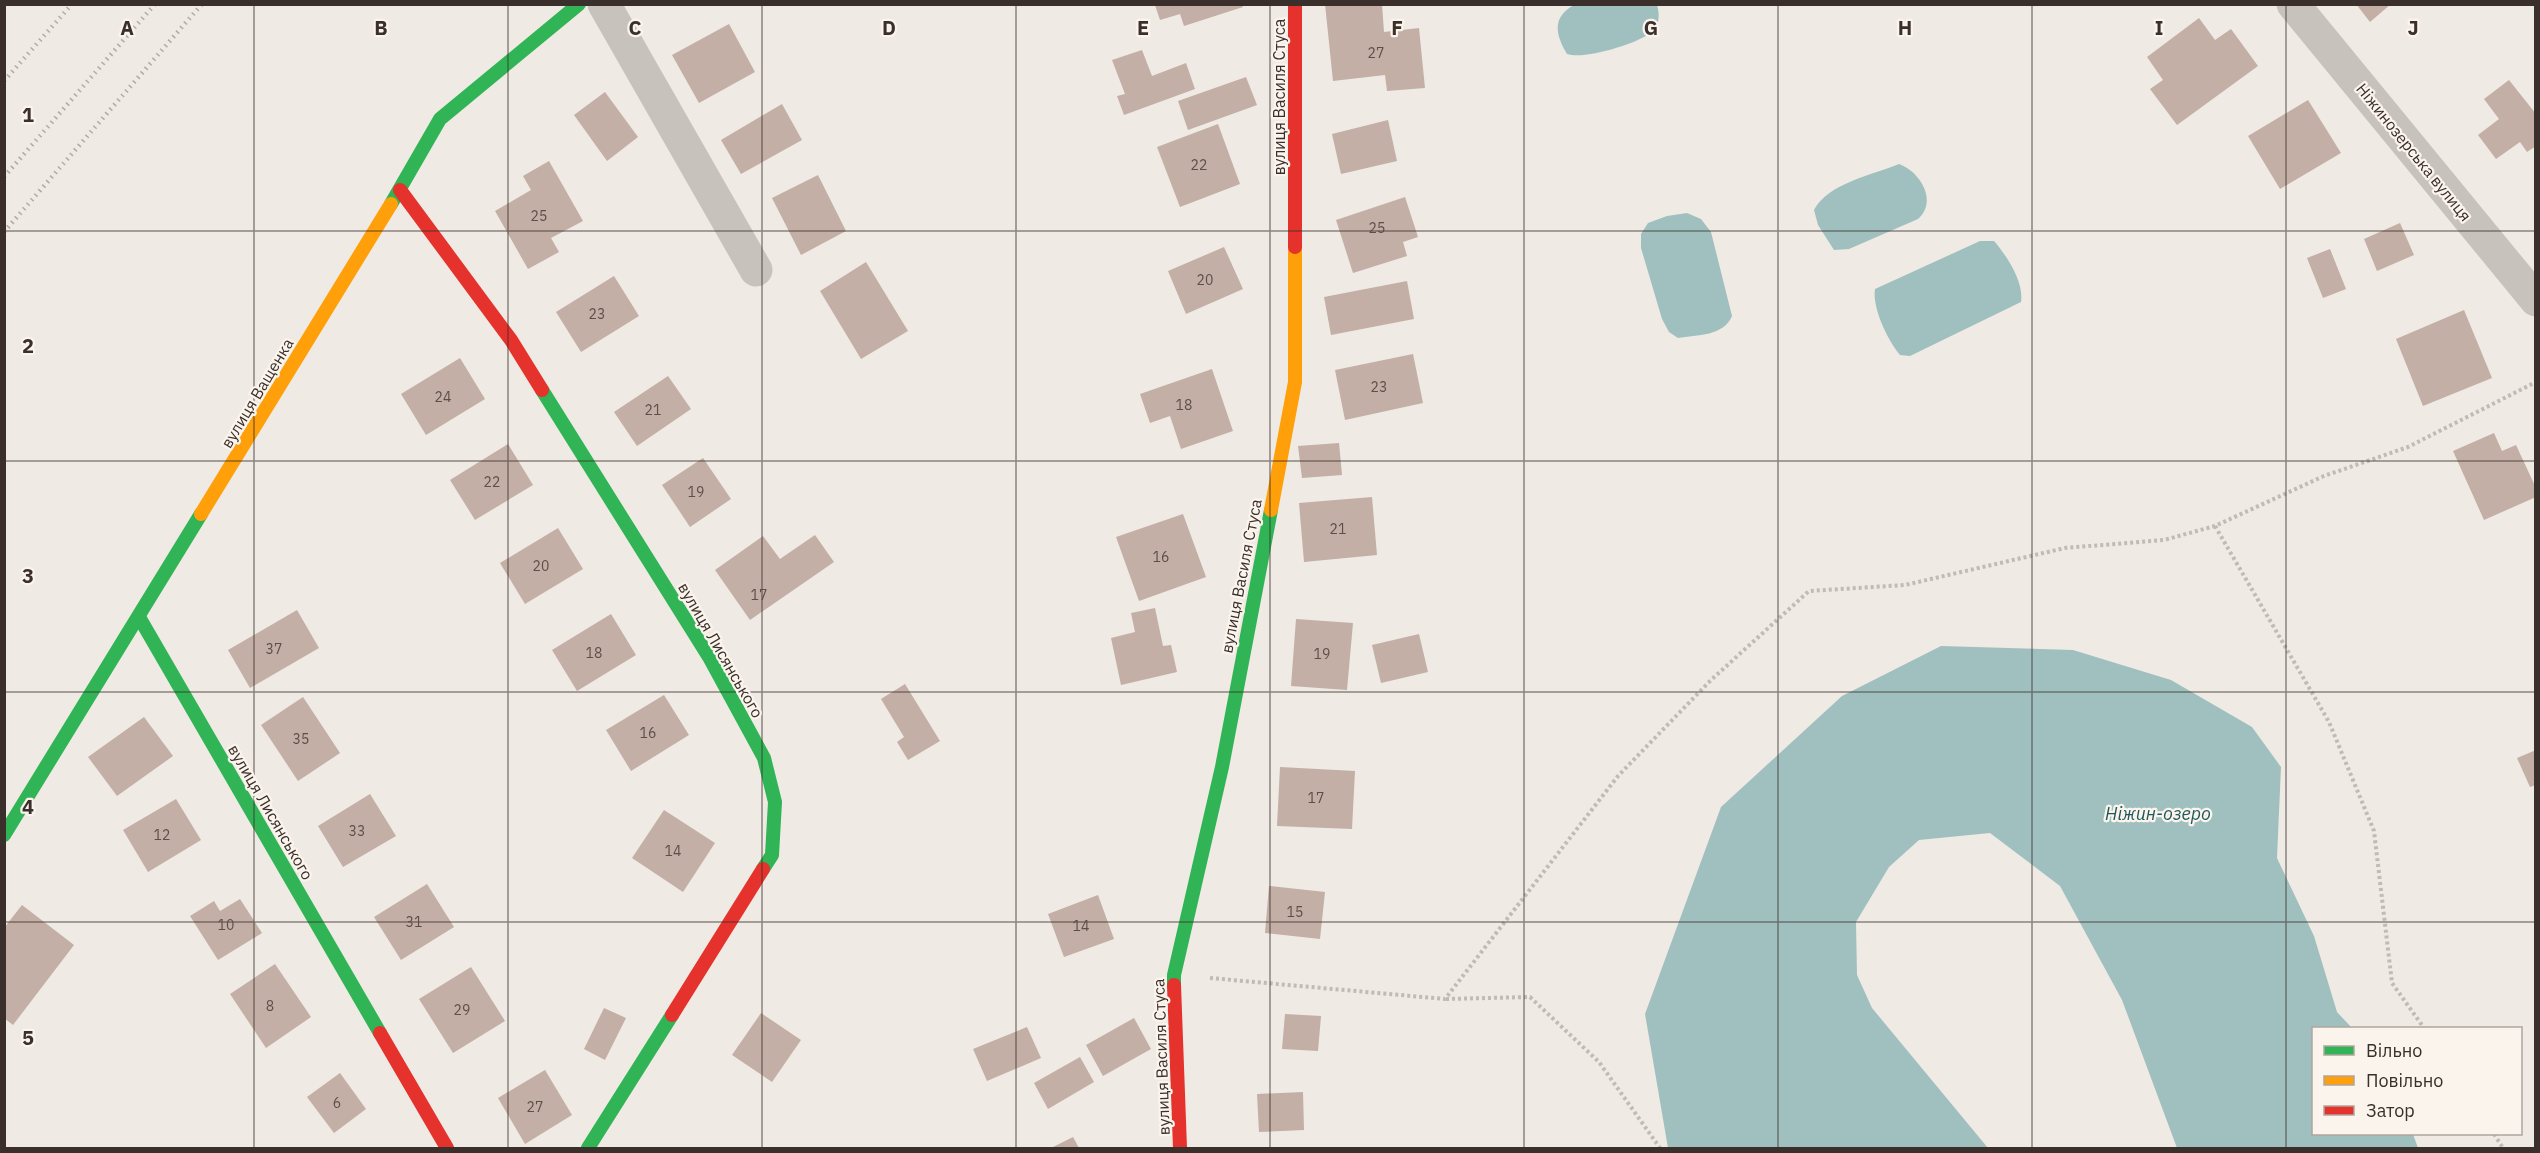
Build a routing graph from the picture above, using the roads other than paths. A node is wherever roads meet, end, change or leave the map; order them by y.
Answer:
1 (579, 4) edge
2 (604, 4) edge
3 (1295, 4) edge
4 (2293, 4) edge
5 (400, 190) junction
6 (756, 270) dead end
7 (2535, 300) edge
8 (139, 617) junction
9 (4, 835) edge
10 (447, 1149) edge
11 (588, 1149) edge
12 (1180, 1149) edge

1 - 5 street, вулиця Ващенка
2 - 6 street
3 - 12 street, вулиця Василя Стуса
4 - 7 street, Ніжинозерська вулиця
5 - 8 street, вулиця Ващенка
5 - 11 street, вулиця Лисянського
8 - 9 street, вулиця Ващенка
8 - 10 street, вулиця Лисянського

